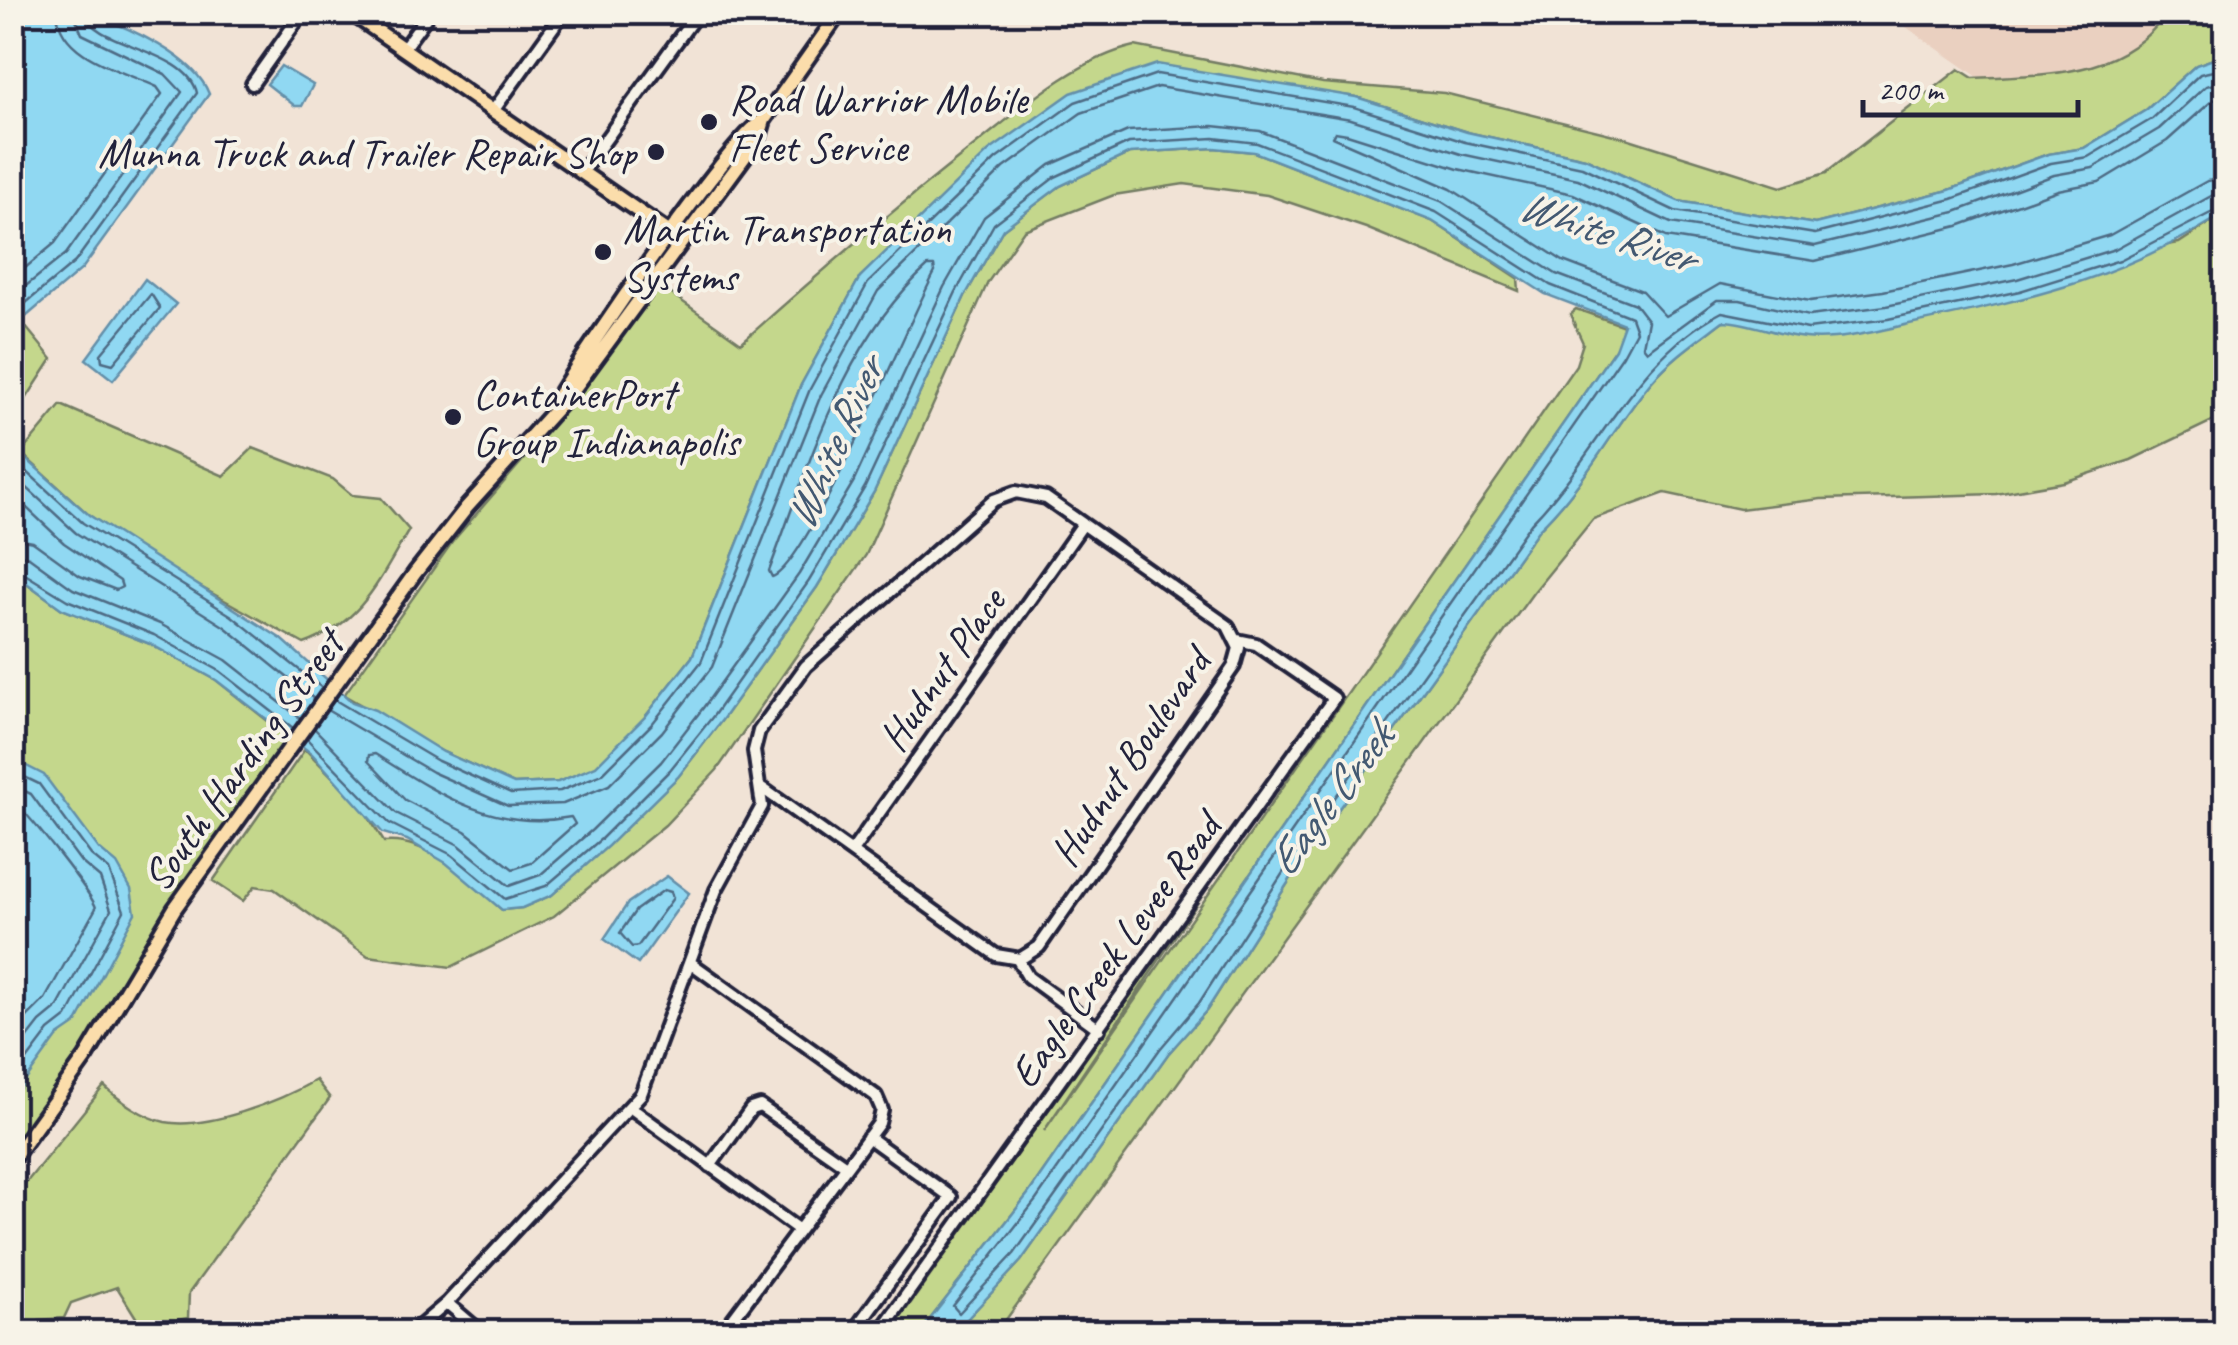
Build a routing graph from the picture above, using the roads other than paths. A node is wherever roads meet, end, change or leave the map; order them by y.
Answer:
1 (303, 12) edge
2 (350, 12) edge
3 (430, 12) edge
4 (564, 12) edge
5 (698, 12) edge
6 (840, 12) edge
7 (404, 50) junction
8 (252, 84) dead end
9 (492, 110) junction
10 (582, 172) junction
11 (677, 237) junction
12 (1083, 524) junction
13 (1237, 640) junction
14 (762, 788) junction
15 (853, 850) junction
16 (1018, 960) junction
17 (690, 963) junction
18 (1099, 1029) junction
19 (631, 1108) junction
20 (868, 1137) junction
21 (12, 1160) edge
22 (710, 1166) junction
23 (846, 1166) junction
24 (800, 1230) junction
25 (447, 1303) junction
26 (413, 1332) edge
27 (481, 1332) edge
28 (723, 1332) edge
29 (852, 1332) edge
30 (880, 1332) edge

1 - 8 street
2 - 7 main road
3 - 7 street
4 - 9 street
5 - 10 street
6 - 11 main road, South Harding Street
7 - 9 main road
9 - 10 main road
10 - 11 main road
11 - 21 main road, South Harding Street
12 - 13 street, Hudnut Boulevard
12 - 14 street, Hudnut Boulevard
12 - 15 street, Hudnut Place
13 - 16 street, Hudnut Boulevard
13 - 18 street, Eagle Creek Levee Road
14 - 15 street
14 - 17 street, Hudnut Boulevard
15 - 16 street
16 - 18 street
17 - 19 street, Hudnut Boulevard
17 - 20 street
18 - 30 street, Eagle Creek Levee Road
19 - 22 street
19 - 25 street, Hudnut Boulevard
20 - 23 street
20 - 29 street
22 - 23 street
22 - 24 street
23 - 24 street
24 - 28 street
25 - 26 street, Hudnut Boulevard
25 - 27 street

